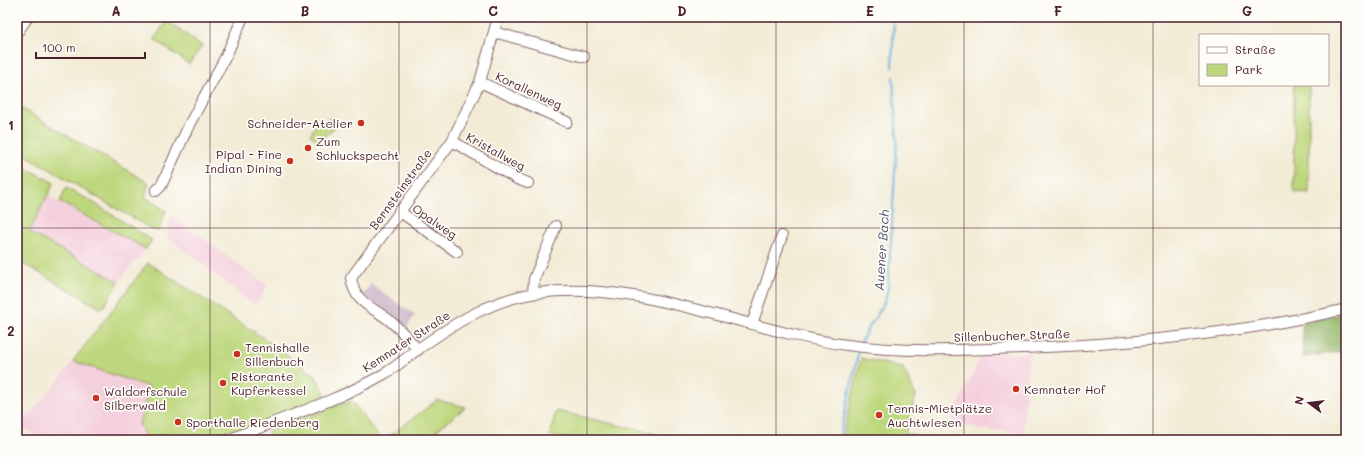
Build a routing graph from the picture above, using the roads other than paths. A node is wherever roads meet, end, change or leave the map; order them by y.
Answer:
1 (26, 17) edge
2 (243, 17) edge
3 (498, 17) edge
4 (17, 30) edge
5 (494, 32) junction
6 (584, 57) dead end
7 (480, 82) junction
8 (567, 122) dead end
9 (452, 140) junction
10 (528, 183) dead end
11 (156, 191) dead end
12 (399, 211) junction
13 (556, 226) dead end
14 (782, 236) dead end
15 (457, 252) dead end
16 (533, 294) junction
17 (680, 306) joint
18 (1346, 309) edge
19 (752, 324) junction
20 (418, 350) junction
21 (228, 440) edge

1 - 4 main road
2 - 11 street
3 - 5 street, Bernsteinstraße
5 - 6 street
5 - 7 street, Bernsteinstraße
7 - 8 street, Korallenweg
7 - 9 street, Bernsteinstraße
9 - 10 street, Kristallweg
9 - 12 street, Bernsteinstraße
12 - 15 street, Opalweg
12 - 20 street, Bernsteinstraße
13 - 16 street
14 - 19 street
16 - 17 street, Kemnater Straße
16 - 20 street, Kemnater Straße
17 - 19 street, Sillenbucher Straße
18 - 19 street, Sillenbucher Straße
20 - 21 street, Kemnater Straße

